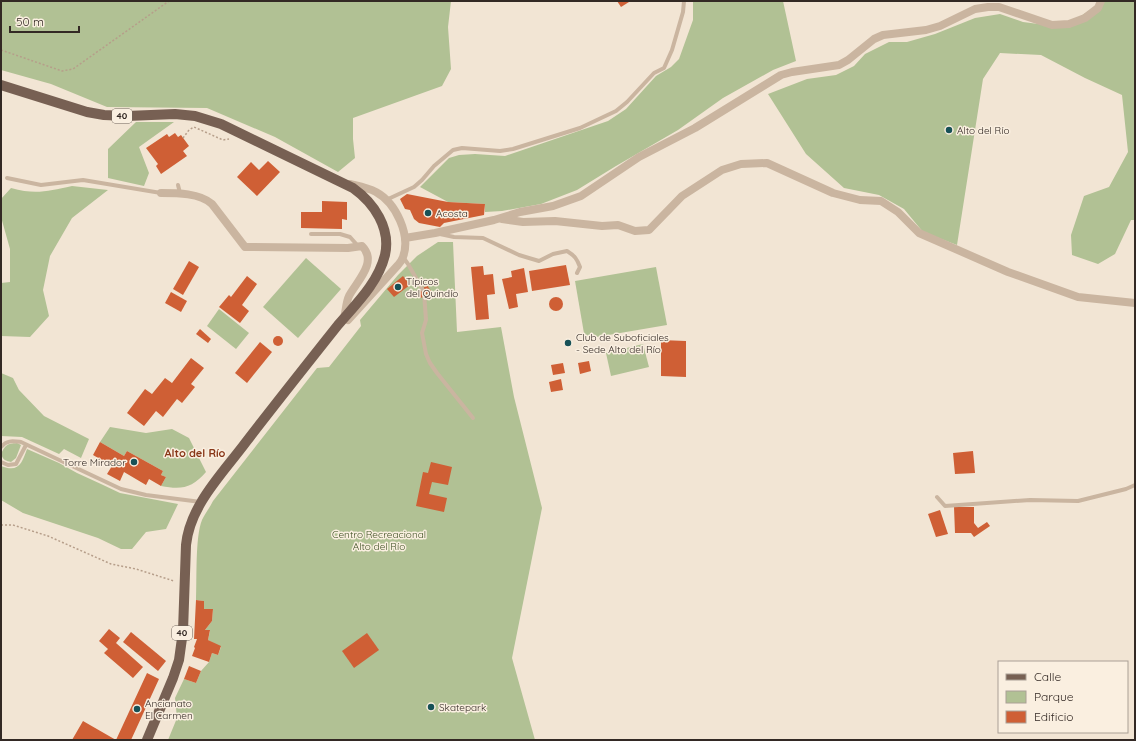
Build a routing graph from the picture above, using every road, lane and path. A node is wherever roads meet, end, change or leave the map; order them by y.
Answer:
1 (169, 1) edge
2 (684, 1) edge
3 (1101, 1) edge
4 (1, 50) edge
5 (1, 85) edge
6 (244, 135) junction
7 (183, 138) dead end
8 (7, 178) dead end
9 (337, 180) junction
10 (178, 185) dead end
11 (161, 193) joint
12 (180, 194) junction
13 (386, 200) junction
14 (500, 218) junction
15 (435, 233) junction
16 (311, 234) dead end
17 (404, 238) junction
18 (358, 246) junction
19 (403, 257) junction
20 (577, 272) dead end
21 (1135, 303) edge
22 (344, 319) junction
23 (298, 376) junction
24 (473, 418) dead end
25 (26, 445) junction
26 (1, 447) edge
27 (1, 462) edge
28 (1135, 485) edge
29 (937, 497) dead end
30 (201, 502) junction
31 (1, 525) edge
32 (184, 584) junction
33 (147, 740) edge

1 - 4 path
2 - 13 lane
3 - 14 street
5 - 6 main road, 40
6 - 7 path
6 - 9 main road, 40
8 - 11 lane
9 - 13 street
9 - 22 main road, 40
10 - 12 lane
11 - 12 street
12 - 18 street
13 - 17 street
14 - 15 street
14 - 21 street
15 - 17 street
15 - 20 lane
16 - 18 lane
17 - 19 street
18 - 22 street
19 - 23 street
19 - 24 lane
22 - 23 main road, 40
23 - 30 main road, 40
25 - 26 lane
25 - 27 lane
25 - 30 lane
28 - 29 lane
30 - 32 main road, 40
31 - 32 path
32 - 33 main road, 40

